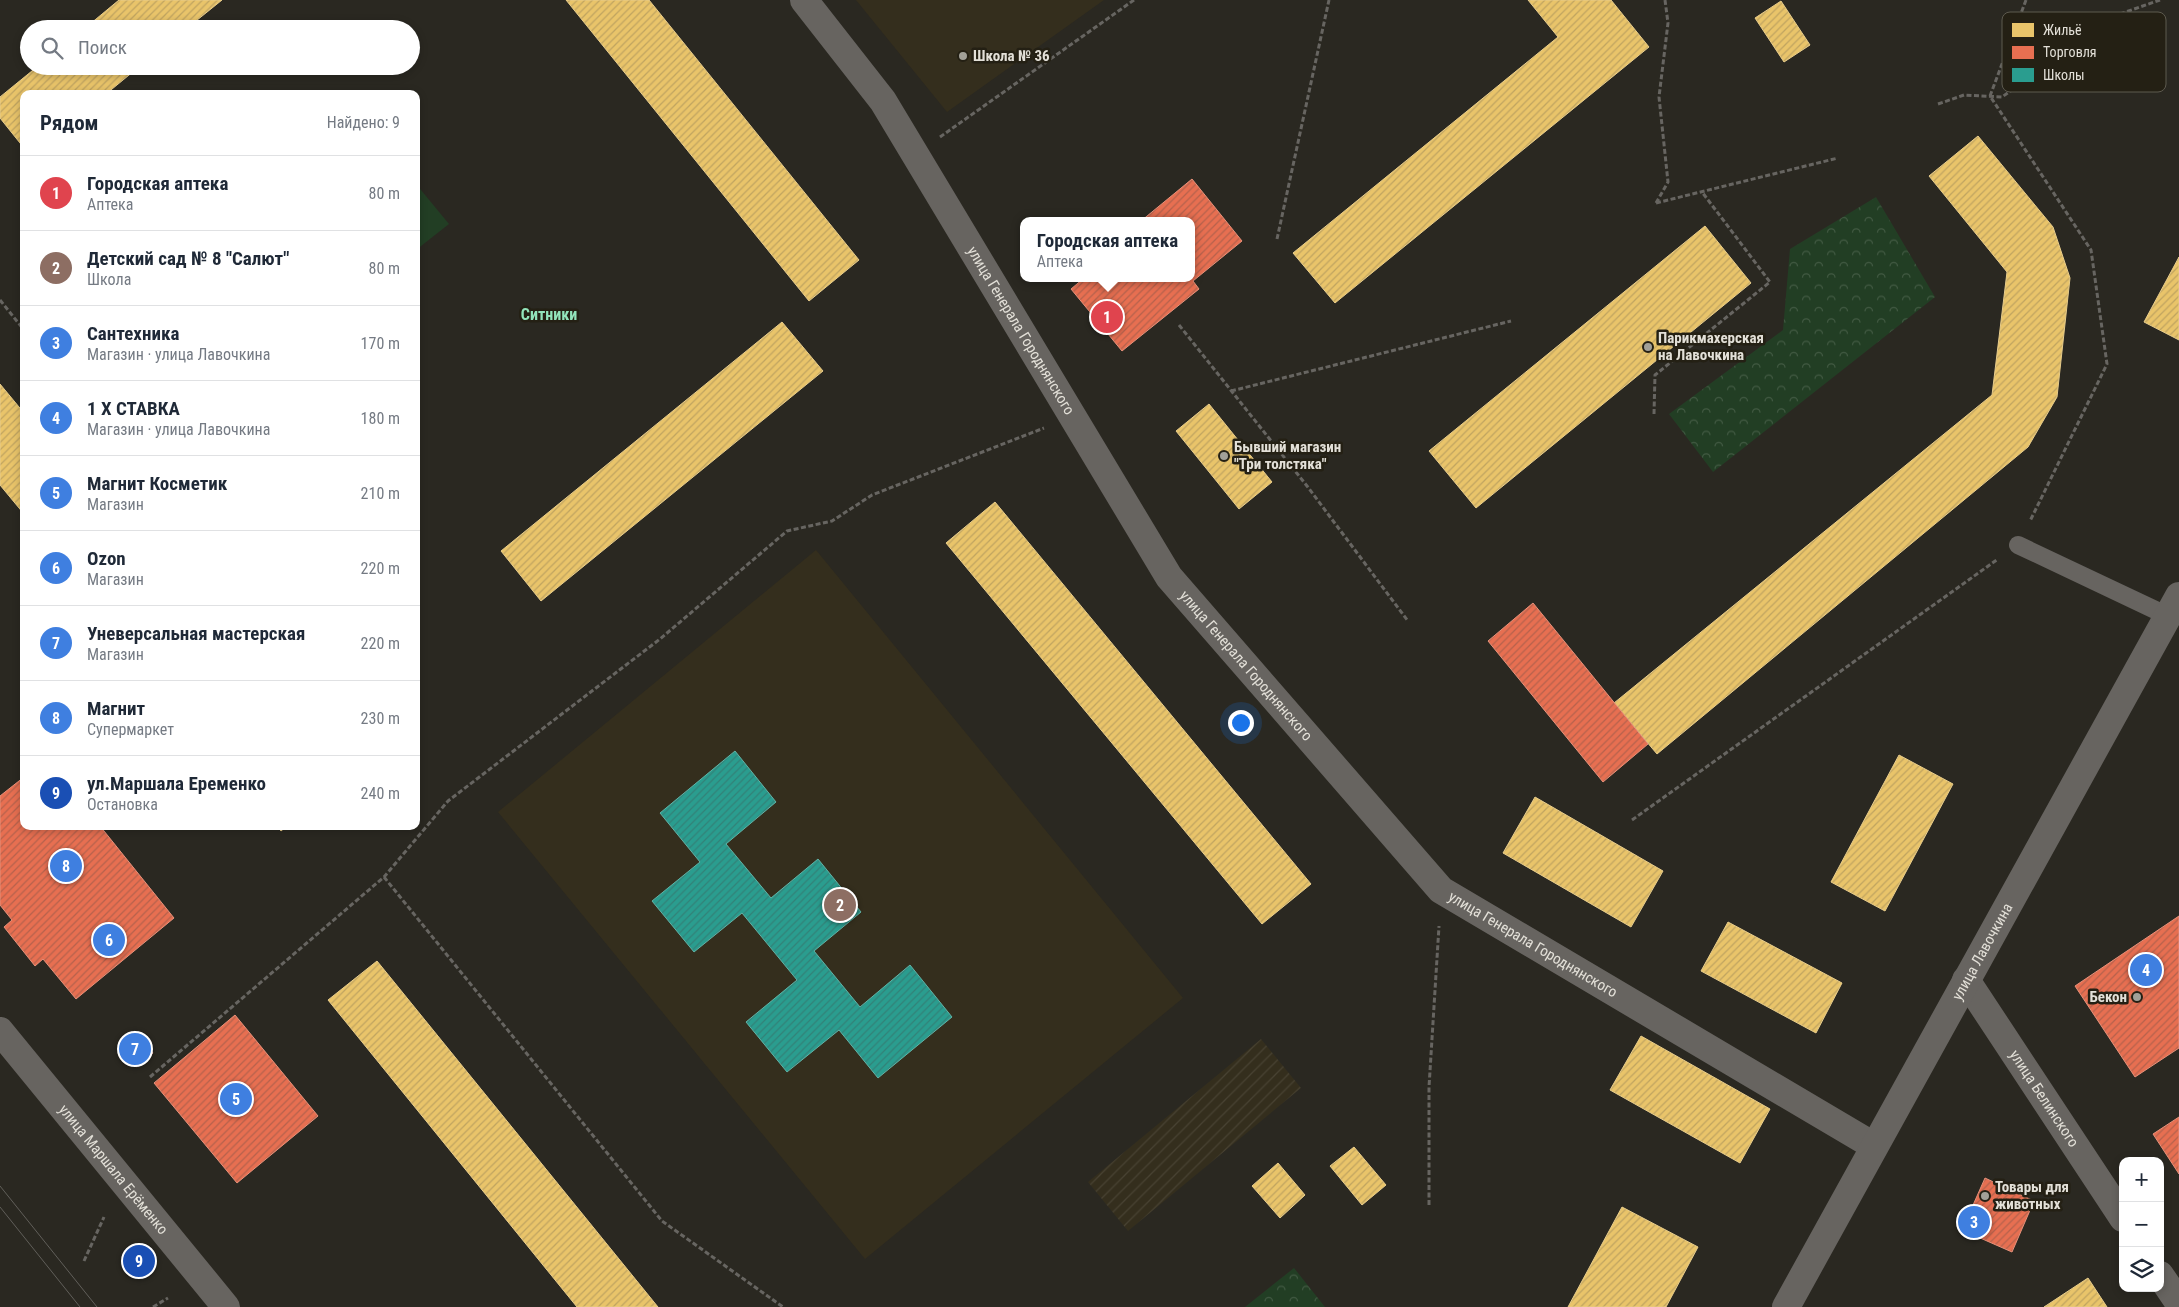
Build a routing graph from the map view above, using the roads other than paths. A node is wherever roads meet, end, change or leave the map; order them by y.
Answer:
1 (804, 0) edge
2 (2018, 545) road end
3 (2173, 606) edge
4 (1966, 980) junction
5 (0, 1031) edge
6 (1874, 1146) junction
7 (2119, 1212) edge
8 (2164, 1281) edge
9 (2179, 1304) edge
10 (226, 1307) edge
11 (1786, 1307) edge

1 - 6 street, улица Генерала Городнянского
2 - 3 lane
3 - 4 street, улица Лавочкина
4 - 6 street, улица Лавочкина
4 - 7 street, улица Белинского
5 - 10 street, улица Маршала Ерёменко
6 - 11 street, улица Лавочкина
8 - 9 street

